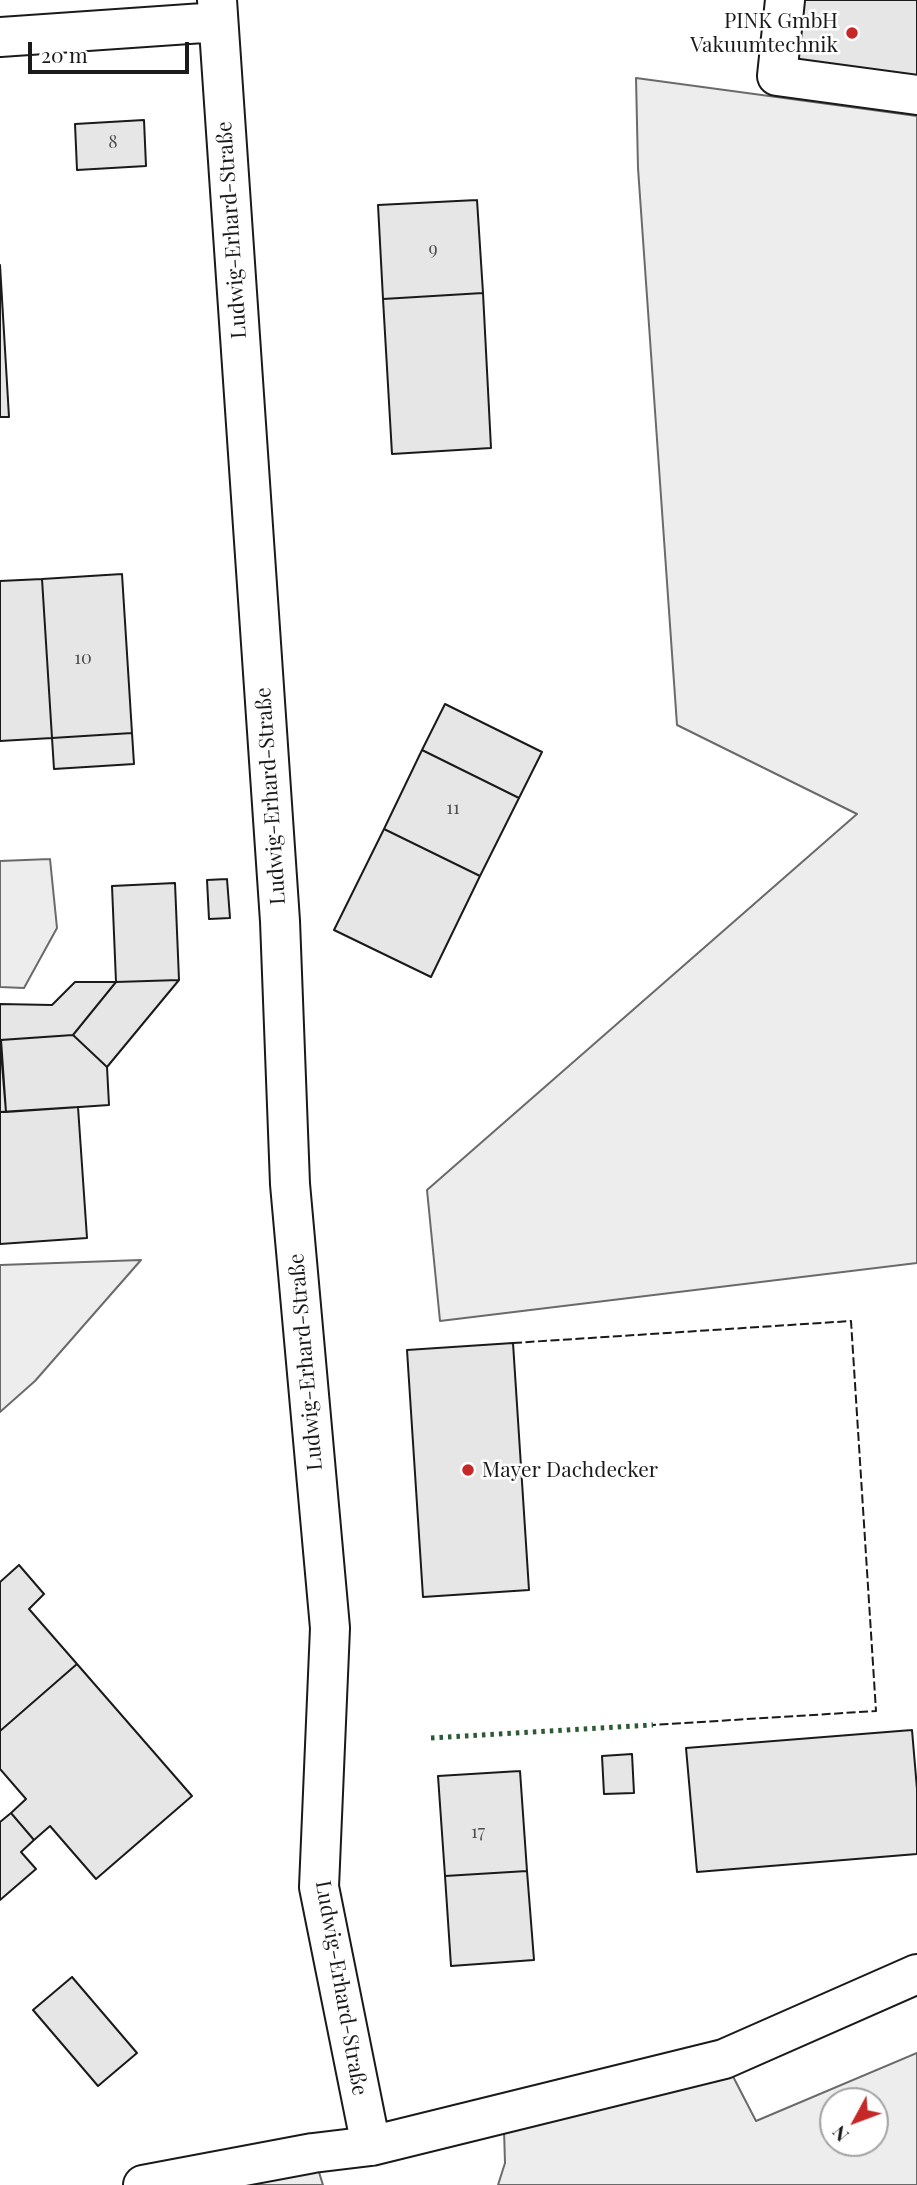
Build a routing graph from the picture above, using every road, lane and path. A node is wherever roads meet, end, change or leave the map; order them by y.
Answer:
1 (785, 0) edge
2 (217, 11) edge
3 (0, 37) edge
4 (917, 95) edge
5 (917, 1974) edge
6 (371, 2146) junction
7 (143, 2185) edge

1 - 4 street
2 - 3 street
2 - 6 street, Ludwig-Erhard-Straße
5 - 6 street
6 - 7 street

